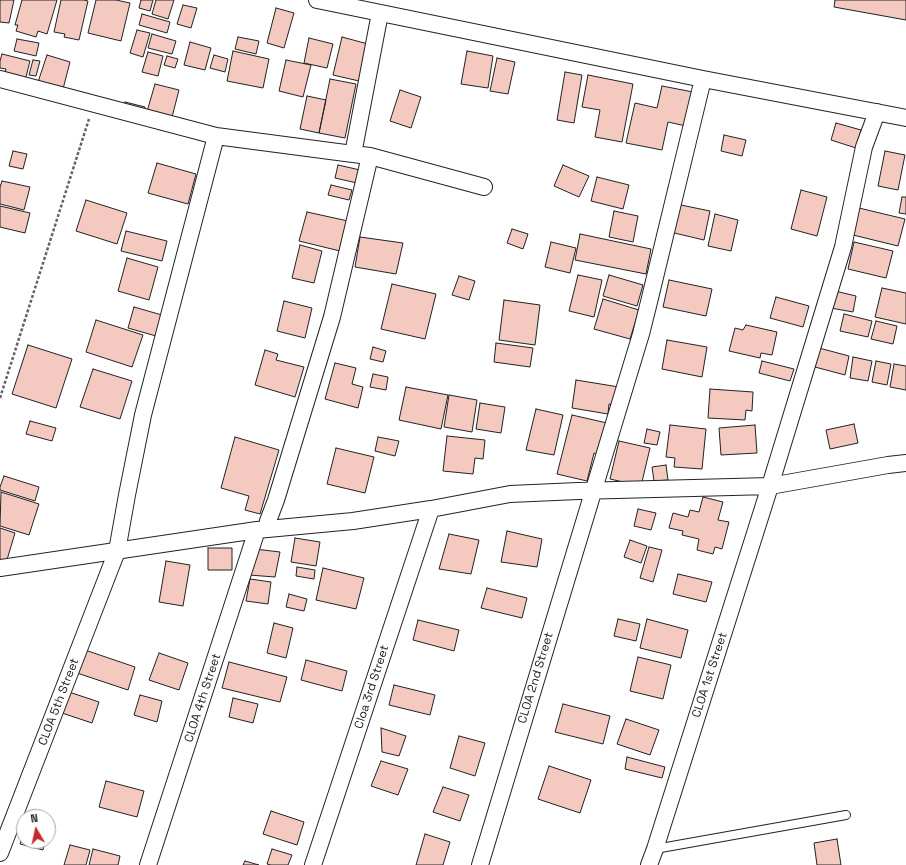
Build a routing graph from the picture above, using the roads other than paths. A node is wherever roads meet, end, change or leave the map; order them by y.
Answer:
1 (317, 0) edge
2 (380, 13) junction
3 (0, 79) edge
4 (703, 79) junction
5 (877, 112) junction
6 (906, 118) edge
7 (216, 136) junction
8 (353, 154) junction
9 (370, 156) junction
10 (484, 187) dead end
11 (906, 463) edge
12 (770, 486) junction
13 (593, 491) junction
14 (431, 509) junction
15 (262, 530) junction
16 (117, 551) junction
17 (0, 568) edge
18 (846, 815) dead end
19 (655, 850) junction
20 (0, 853) edge
21 (148, 865) edge
22 (312, 865) edge
23 (480, 865) edge
24 (649, 865) edge

1 - 2 street
2 - 4 street
2 - 8 street
3 - 7 street
4 - 5 street
4 - 13 street, CLOA 2nd Street
5 - 6 street
5 - 12 street, CLOA 1st Street
7 - 8 street
7 - 16 street, CLOA 5th Street
8 - 9 street
9 - 10 street
9 - 15 street, CLOA 4th Street
11 - 12 street
12 - 13 street
12 - 19 street, CLOA 1st Street
13 - 14 street
13 - 23 street, CLOA 2nd Street
14 - 15 street
14 - 22 street, Cloa 3rd Street
15 - 16 street
15 - 21 street, CLOA 4th Street
16 - 17 street
16 - 20 street, CLOA 5th Street
18 - 19 lane
19 - 24 street, CLOA 1st Street

